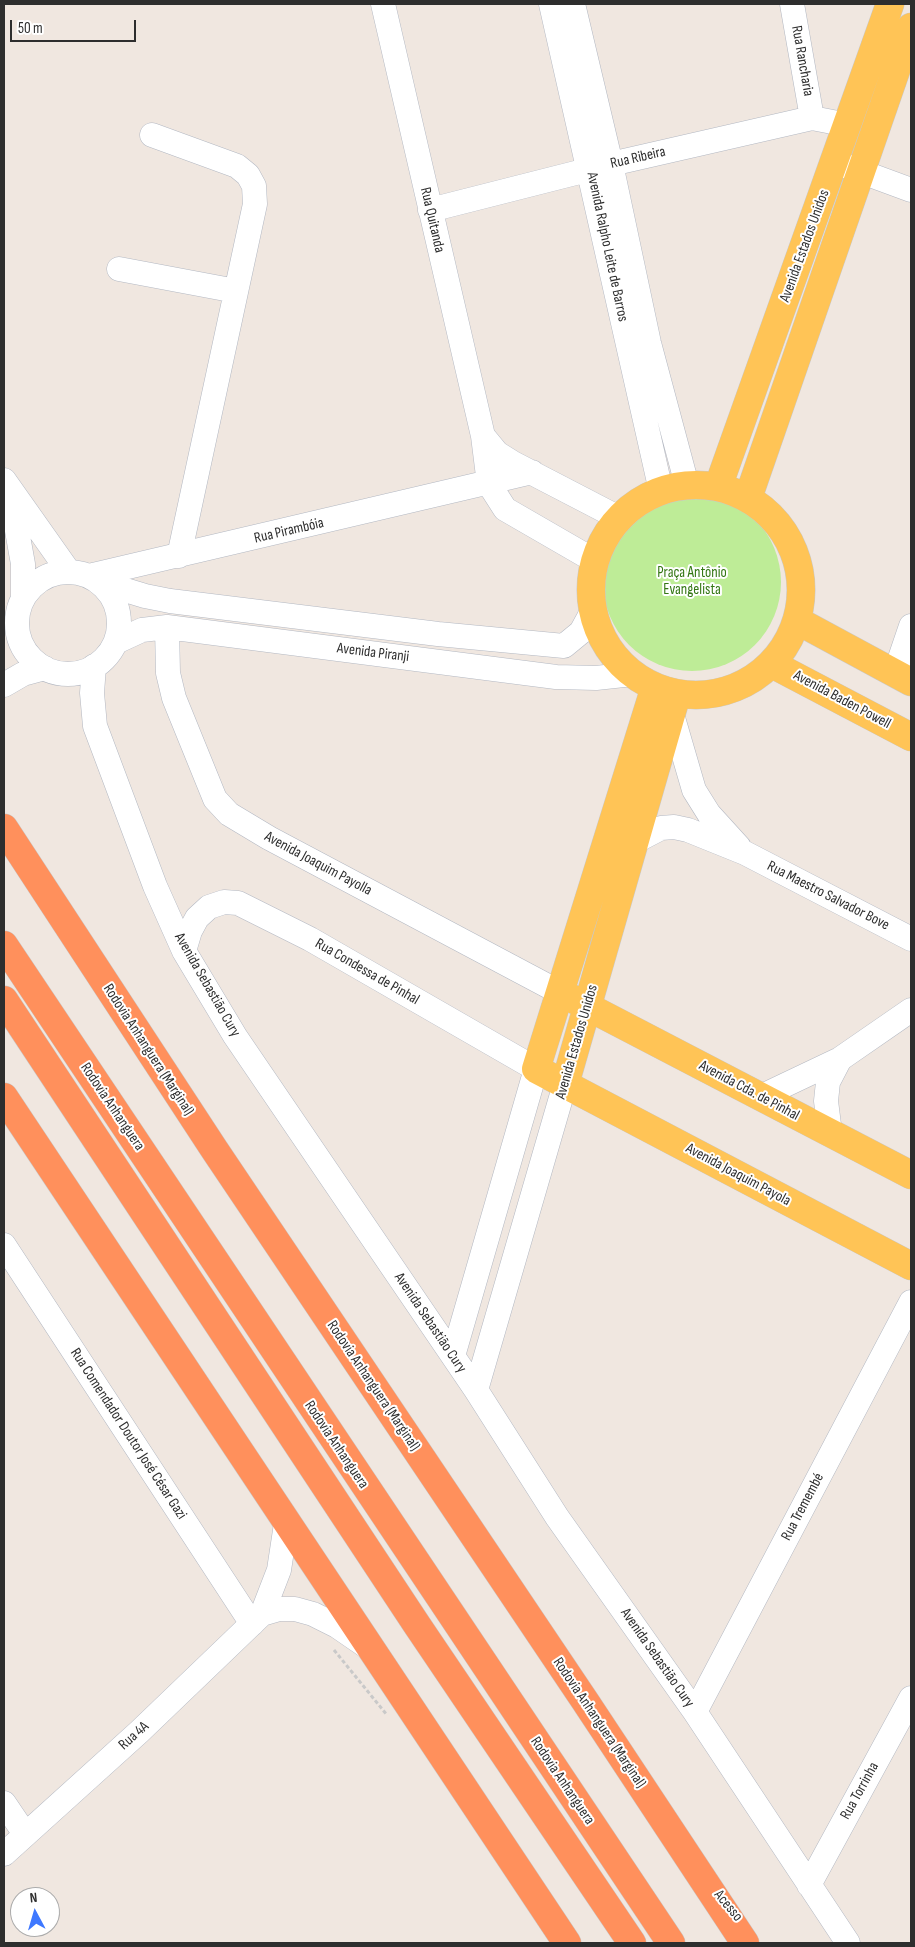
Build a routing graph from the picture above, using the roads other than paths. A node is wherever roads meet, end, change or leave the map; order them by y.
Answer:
1 (383, 4) edge
2 (551, 4) edge
3 (573, 4) edge
4 (792, 4) edge
5 (890, 4) edge
6 (911, 27) edge
7 (812, 118) junction
8 (848, 125) junction
9 (152, 135) dead end
10 (835, 162) junction
11 (601, 167) junction
12 (863, 172) junction
13 (911, 190) edge
14 (430, 210) junction
15 (120, 269) dead end
16 (236, 291) junction
17 (483, 436) junction
18 (532, 472) junction
19 (489, 484) junction
20 (7, 485) edge
21 (687, 485) junction
22 (718, 487) junction
23 (661, 491) junction
24 (748, 498) junction
25 (619, 518) junction
26 (179, 556) junction
27 (595, 561) junction
28 (86, 577) junction
29 (23, 599) junction
30 (592, 610) junction
31 (798, 621) junction
32 (911, 626) edge
33 (168, 627) junction
34 (11, 630) edge
35 (116, 642) junction
36 (772, 664) junction
37 (94, 666) junction
38 (45, 668) junction
39 (903, 678) edge
40 (4, 685) edge
41 (659, 692) junction
42 (911, 737) edge
43 (4, 828) edge
44 (636, 841) junction
45 (745, 853) junction
46 (911, 939) edge
47 (4, 945) edge
48 (184, 951) junction
49 (559, 992) junction
50 (4, 1000) edge
51 (588, 1005) junction
52 (911, 1010) edge
53 (840, 1059) junction
54 (536, 1069) junction
55 (565, 1084) junction
56 (760, 1097) junction
57 (4, 1098) edge
58 (830, 1134) junction
59 (911, 1176) edge
60 (4, 1245) edge
61 (911, 1266) edge
62 (911, 1302) edge
63 (453, 1356) junction
64 (476, 1390) junction
65 (286, 1524) junction
66 (257, 1619) junction
67 (371, 1650) junction
68 (910, 1704) edge
69 (695, 1712) junction
70 (4, 1802) edge
71 (25, 1834) junction
72 (4, 1854) edge
73 (696, 1869) junction
74 (809, 1885) junction
75 (566, 1943) edge
76 (632, 1943) edge
77 (671, 1943) edge
78 (745, 1943) edge
79 (759, 1943) edge
80 (848, 1943) edge

1 - 14 street, Rua Quitanda
2 - 11 street, Avenida Ralpho Leite de Barros
3 - 11 street, Avenida Ralpho Leite de Barros
4 - 7 street, Rua Rancharia
5 - 8 main road, Avenida Estados Unidos
6 - 12 main road, Avenida Estados Unidos
7 - 8 street, Rua Ribeira
7 - 11 street, Rua Ribeira
8 - 10 main road, Avenida Estados Unidos
9 - 16 street
10 - 12 street
10 - 22 main road, Avenida Estados Unidos
11 - 14 street, Rua Ribeira
11 - 21 street, Avenida Ralpho Leite de Barros
11 - 23 street, Avenida Ralpho Leite de Barros
12 - 13 street
12 - 24 main road, Avenida Estados Unidos
14 - 17 street, Rua Quitanda
15 - 16 street
16 - 26 street
17 - 18 street, Rua Quitanda
17 - 19 street, Rua Quitanda
18 - 19 street
18 - 25 street
19 - 26 street, Rua Pirambóia
19 - 27 street
20 - 28 street
20 - 29 street
21 - 22 main road
21 - 23 main road
22 - 24 main road
23 - 25 main road
24 - 31 main road
25 - 27 main road
26 - 28 street, Rua Pirambóia
27 - 30 main road
28 - 29 street
28 - 30 street, Avenida Piranji
28 - 35 street
29 - 34 street
30 - 41 main road
31 - 36 main road
31 - 39 main road
32 - 39 street
33 - 35 street, Avenida Piranji
33 - 41 street, Avenida Piranji
33 - 49 street, Avenida Joaquim Payolla
34 - 38 street
35 - 37 street
36 - 41 main road
36 - 42 main road, Avenida Baden Powell
37 - 38 street
37 - 48 street, Avenida Sebastião Cury
38 - 40 street
41 - 44 main road, Avenida Estados Unidos
41 - 45 street, Rua Maestro Salvador Bove
41 - 49 main road, Avenida Estados Unidos
43 - 73 highway, Rodovia Anhanguera (Marginal)
44 - 45 street, Rua Maestro Salvador Bove
44 - 51 main road, Avenida Estados Unidos
45 - 46 street, Rua Maestro Salvador Bove
47 - 77 highway, Rodovia Anhanguera
48 - 54 street, Rua Condessa de Pinhal
48 - 63 street, Avenida Sebastião Cury
49 - 51 main road, Avenida Joaquim Payolla
49 - 54 main road, Avenida Estados Unidos
50 - 76 highway, Rodovia Anhanguera
51 - 55 main road, Avenida Estados Unidos
51 - 56 main road, Avenida Cda. de Pinhal
52 - 53 street
53 - 56 street
53 - 58 street
54 - 55 main road, Rua Condessa de Pinhal
54 - 63 street, Avenida Estados Unidos
55 - 61 main road, Avenida Joaquim Payola
55 - 64 street, Avenida Estados Unidos
56 - 58 main road, Avenida Cda. de Pinhal
57 - 65 highway
58 - 59 main road, Avenida Cda. de Pinhal
60 - 66 street, Rua Comendador Doutor José César Gazi
62 - 69 street, Rua Tremembé
63 - 64 street, Avenida Sebastião Cury
64 - 69 street, Avenida Sebastião Cury
65 - 66 street, Rua 4A
65 - 67 highway
66 - 67 street
66 - 71 street, Rua 4A
67 - 75 highway
68 - 74 street, Rua Torrinha
69 - 74 street, Avenida Sebastião Cury
70 - 71 street
71 - 72 street, Rua 4A
73 - 78 highway, Rodovia Anhanguera (Marginal)
73 - 79 main road, Acesso
74 - 80 street, Avenida Sebastião Cury

